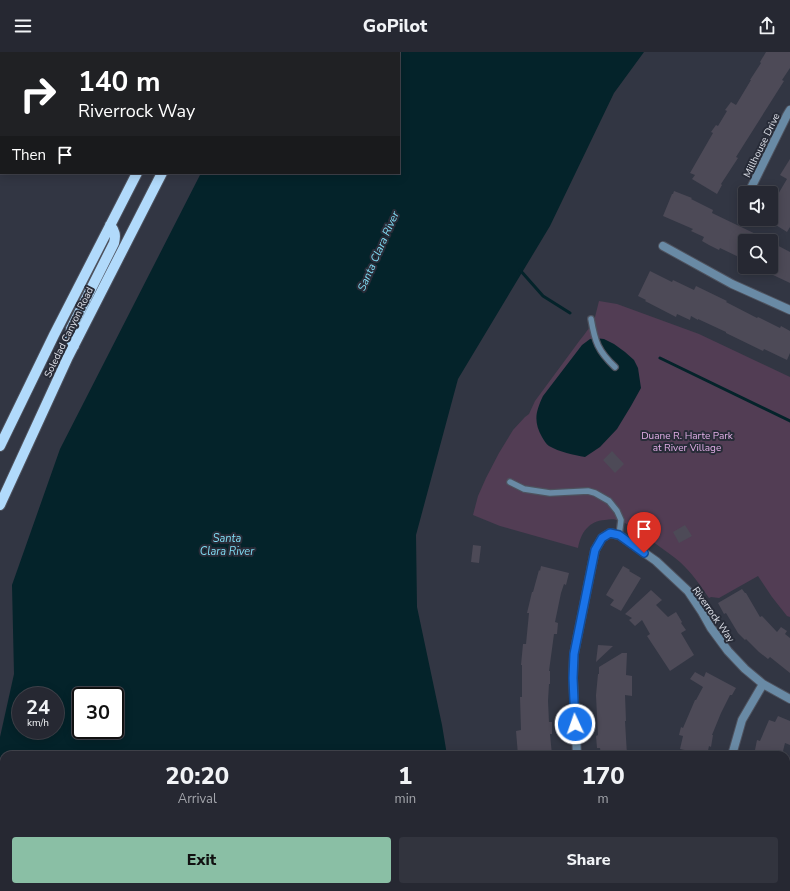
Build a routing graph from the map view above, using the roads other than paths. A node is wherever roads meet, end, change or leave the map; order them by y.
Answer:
1 (790, 110) edge
2 (136, 174) edge
3 (161, 174) edge
4 (752, 186) edge
5 (110, 225) junction
6 (663, 246) dead end
7 (790, 310) edge
8 (591, 319) dead end
9 (74, 346) junction
10 (615, 367) dead end
11 (0, 446) edge
12 (510, 482) dead end
13 (0, 505) edge
14 (619, 535) junction
15 (763, 684) junction
16 (790, 699) edge
17 (577, 751) edge
18 (733, 751) edge

1 - 4 street, Millhouse Drive
2 - 5 main road, Soledad Canyon Road
3 - 9 main road, Soledad Canyon Road
5 - 9 main road
5 - 11 main road, Soledad Canyon Road
6 - 7 street
8 - 10 lane
9 - 13 main road, Soledad Canyon Road
12 - 14 lane
14 - 15 street, Riverrock Way
14 - 17 street
15 - 16 street, Riverrock Way
15 - 18 street

